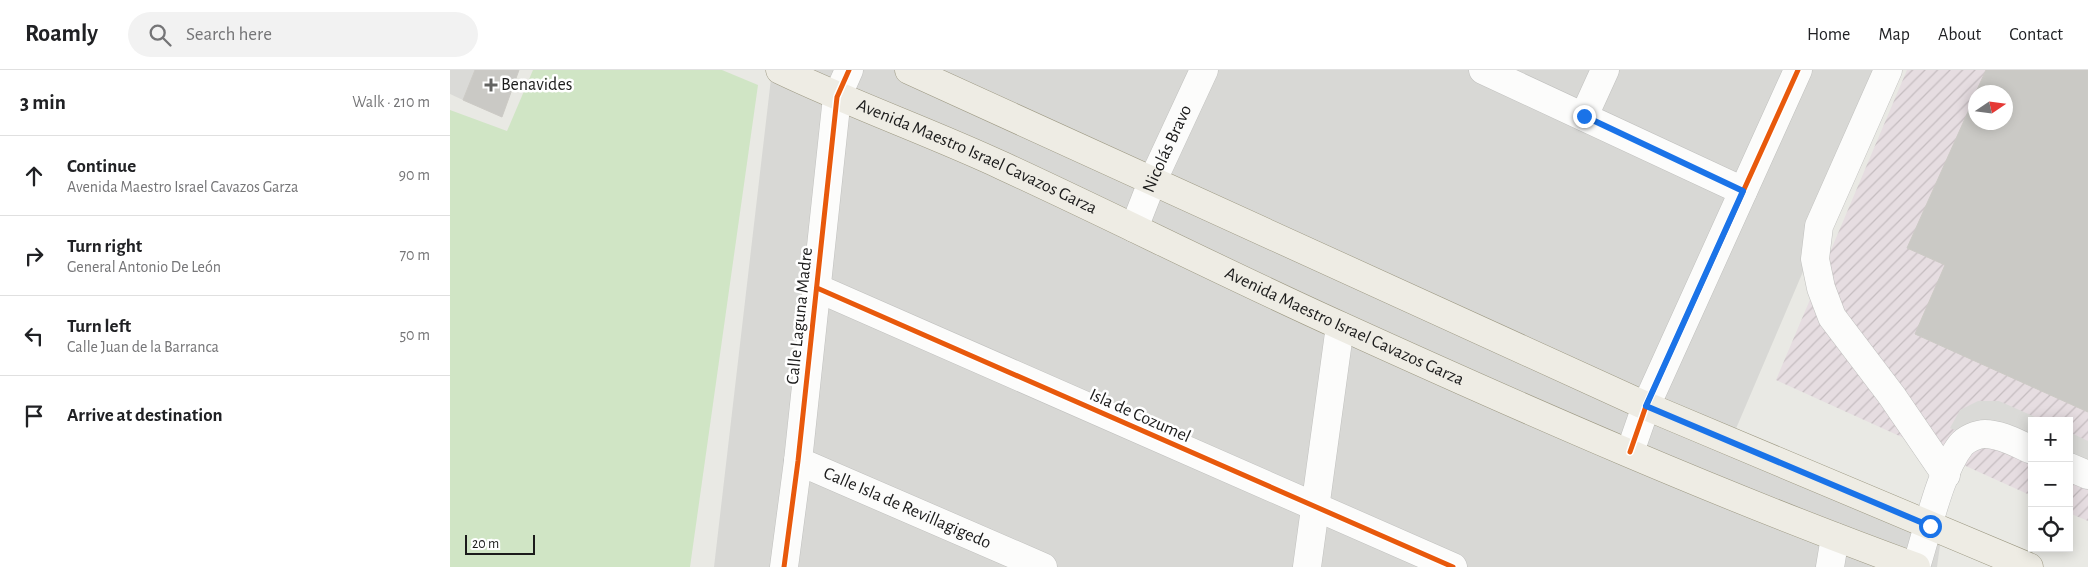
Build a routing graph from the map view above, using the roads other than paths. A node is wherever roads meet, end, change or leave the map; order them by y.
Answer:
1 (780, 70) edge
2 (849, 70) edge
3 (909, 70) edge
4 (1204, 70) edge
5 (1483, 70) edge
6 (1605, 70) edge
7 (1798, 70) edge
8 (1888, 70) edge
9 (837, 97) junction
10 (1584, 116) junction
11 (1152, 182) junction
12 (1743, 191) junction
13 (1134, 228) junction
14 (817, 288) junction
15 (1340, 326) junction
16 (1646, 406) junction
17 (2028, 448) edge
18 (1630, 452) junction
19 (798, 461) junction
20 (2073, 469) edge
21 (1946, 475) junction
22 (2088, 475) edge
23 (1315, 508) junction
24 (1930, 526) junction
25 (1835, 537) junction
26 (784, 567) edge
27 (1043, 567) edge
28 (1307, 567) edge
29 (1453, 567) edge
30 (1830, 567) edge
31 (1916, 567) edge
32 (2029, 567) edge

1 - 9 main road, Avenida Maestro Israel Cavazos Garza
2 - 9 street, Calle Laguna Madre
3 - 11 main road
4 - 11 street, Nicolás Bravo
5 - 10 street
6 - 10 street
7 - 12 street
8 - 21 street
9 - 13 main road, Avenida Maestro Israel Cavazos Garza
9 - 14 street, Calle Laguna Madre
10 - 12 street
11 - 13 street, Nicolás Bravo
11 - 16 main road
12 - 16 street
13 - 15 main road, Avenida Maestro Israel Cavazos Garza
14 - 19 street, Calle Laguna Madre
14 - 23 street, Isla de Cozumel
15 - 18 main road, Avenida Maestro Israel Cavazos Garza
15 - 23 street
16 - 18 street
16 - 24 main road
17 - 21 street
18 - 25 main road, Avenida Maestro Israel Cavazos Garza
19 - 26 street, Calle Laguna Madre
19 - 27 street, Calle Isla de Revillagigedo
20 - 22 street
21 - 24 street
23 - 28 street
23 - 29 street, Isla de Cozumel
24 - 31 street
24 - 32 main road
25 - 30 street
25 - 31 main road, Avenida Maestro Israel Cavazos Garza

